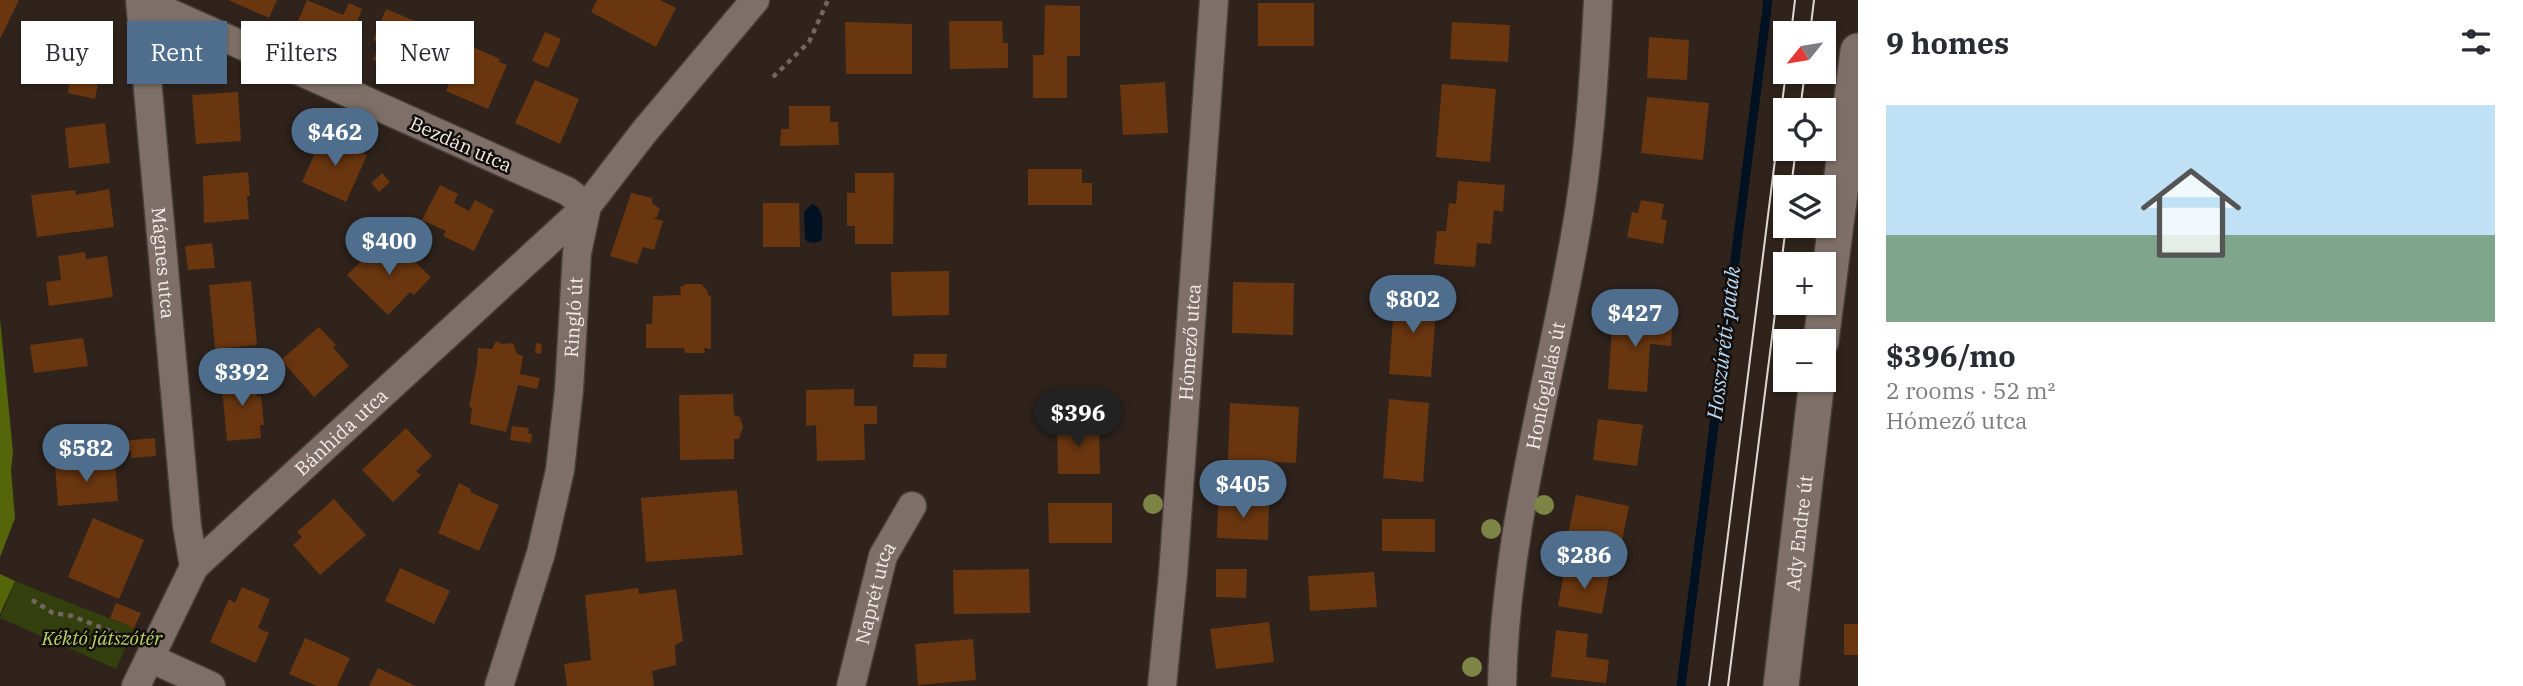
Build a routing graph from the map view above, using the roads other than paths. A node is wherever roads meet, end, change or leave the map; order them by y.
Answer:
1 (140, 0) edge
2 (1214, 0) edge
3 (1598, 0) edge
4 (744, 3) edge
5 (1858, 51) edge
6 (587, 206) junction
7 (1823, 329) edge
8 (1816, 392) edge
9 (912, 506) dead end
10 (194, 567) junction
11 (150, 658) junction
12 (136, 686) edge
13 (211, 686) edge
14 (499, 686) edge
15 (852, 686) edge
16 (1162, 686) edge
17 (1502, 686) edge
18 (1781, 686) edge

1 - 6 street, Bezdán utca
1 - 10 street, Mágnes utca
2 - 16 street, Hómező utca
3 - 17 street, Honfoglalás út
4 - 6 street, Ringló út
5 - 7 street
6 - 10 street, Bánhida utca
6 - 14 street, Ringló út
8 - 18 street, Ady Endre út
9 - 15 street, Naprét utca
10 - 11 street, Bánhida utca
11 - 12 street, Bánhida utca
11 - 13 street

